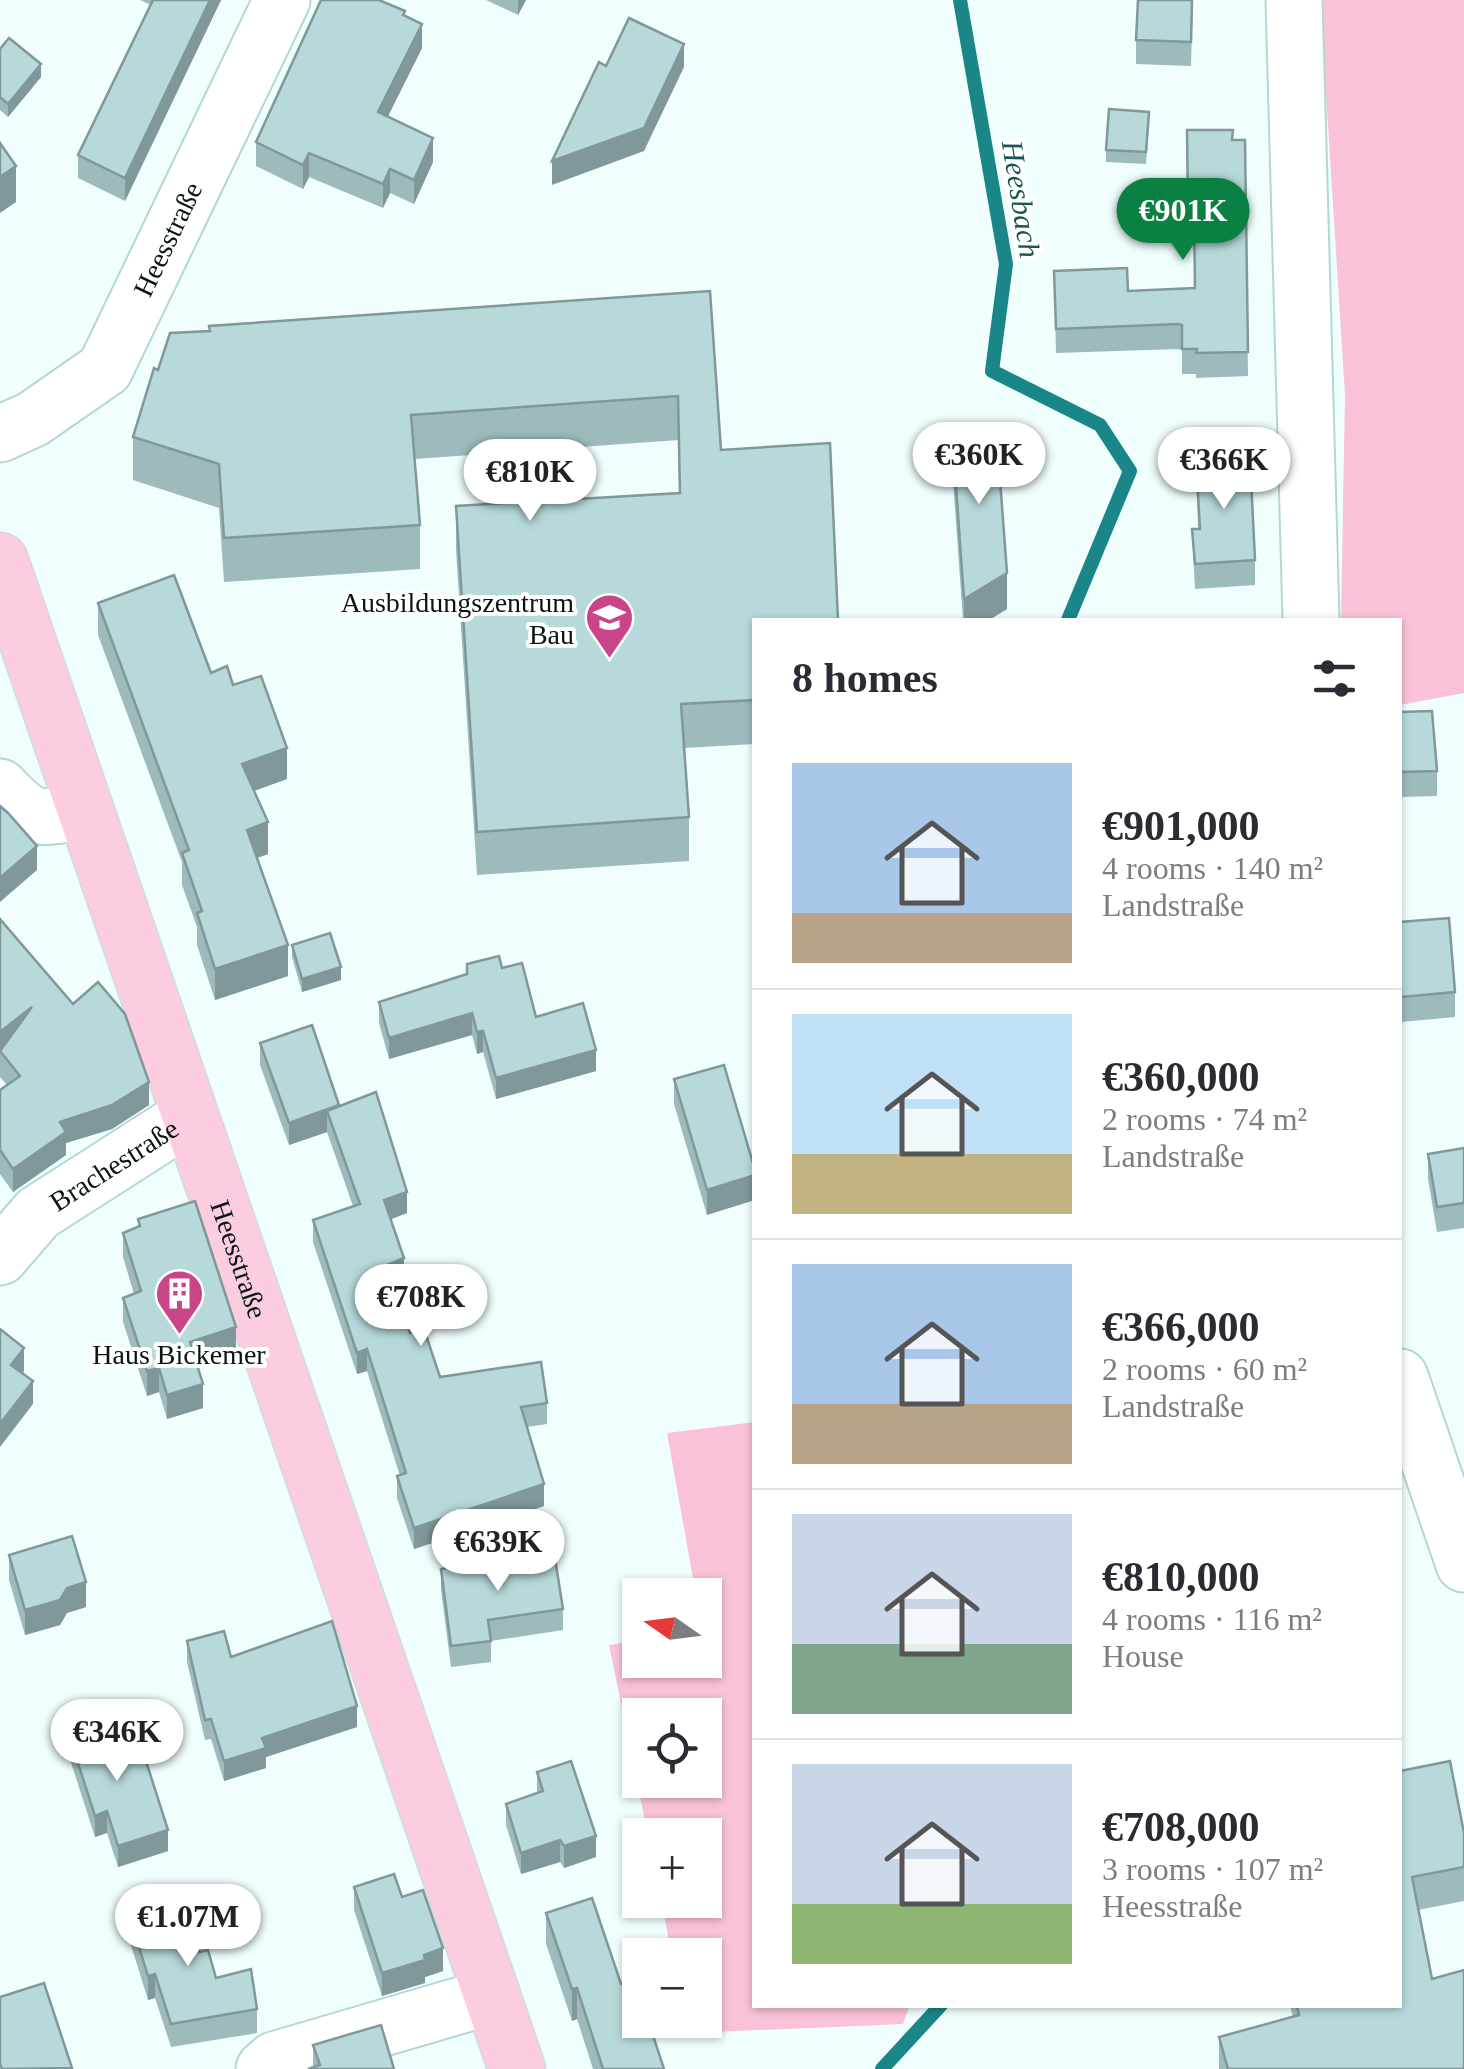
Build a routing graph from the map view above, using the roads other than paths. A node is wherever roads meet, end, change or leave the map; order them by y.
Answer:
1 (282, 0) edge
2 (1294, 0) edge
3 (0, 434) edge
4 (0, 561) edge
5 (1311, 618) edge
6 (0, 786) edge
7 (85, 812) junction
8 (188, 1116) junction
9 (0, 1257) edge
10 (1402, 1382) edge
11 (1464, 1564) edge
12 (492, 1996) junction
13 (264, 2069) edge
14 (517, 2069) edge

1 - 3 street, Heesstraße
2 - 5 street
4 - 7 main road, Heesstraße
6 - 7 street
7 - 8 main road, Heesstraße
8 - 9 street, Brachestraße
8 - 12 main road, Heesstraße
10 - 11 street
12 - 13 street
12 - 14 main road, Heesstraße

